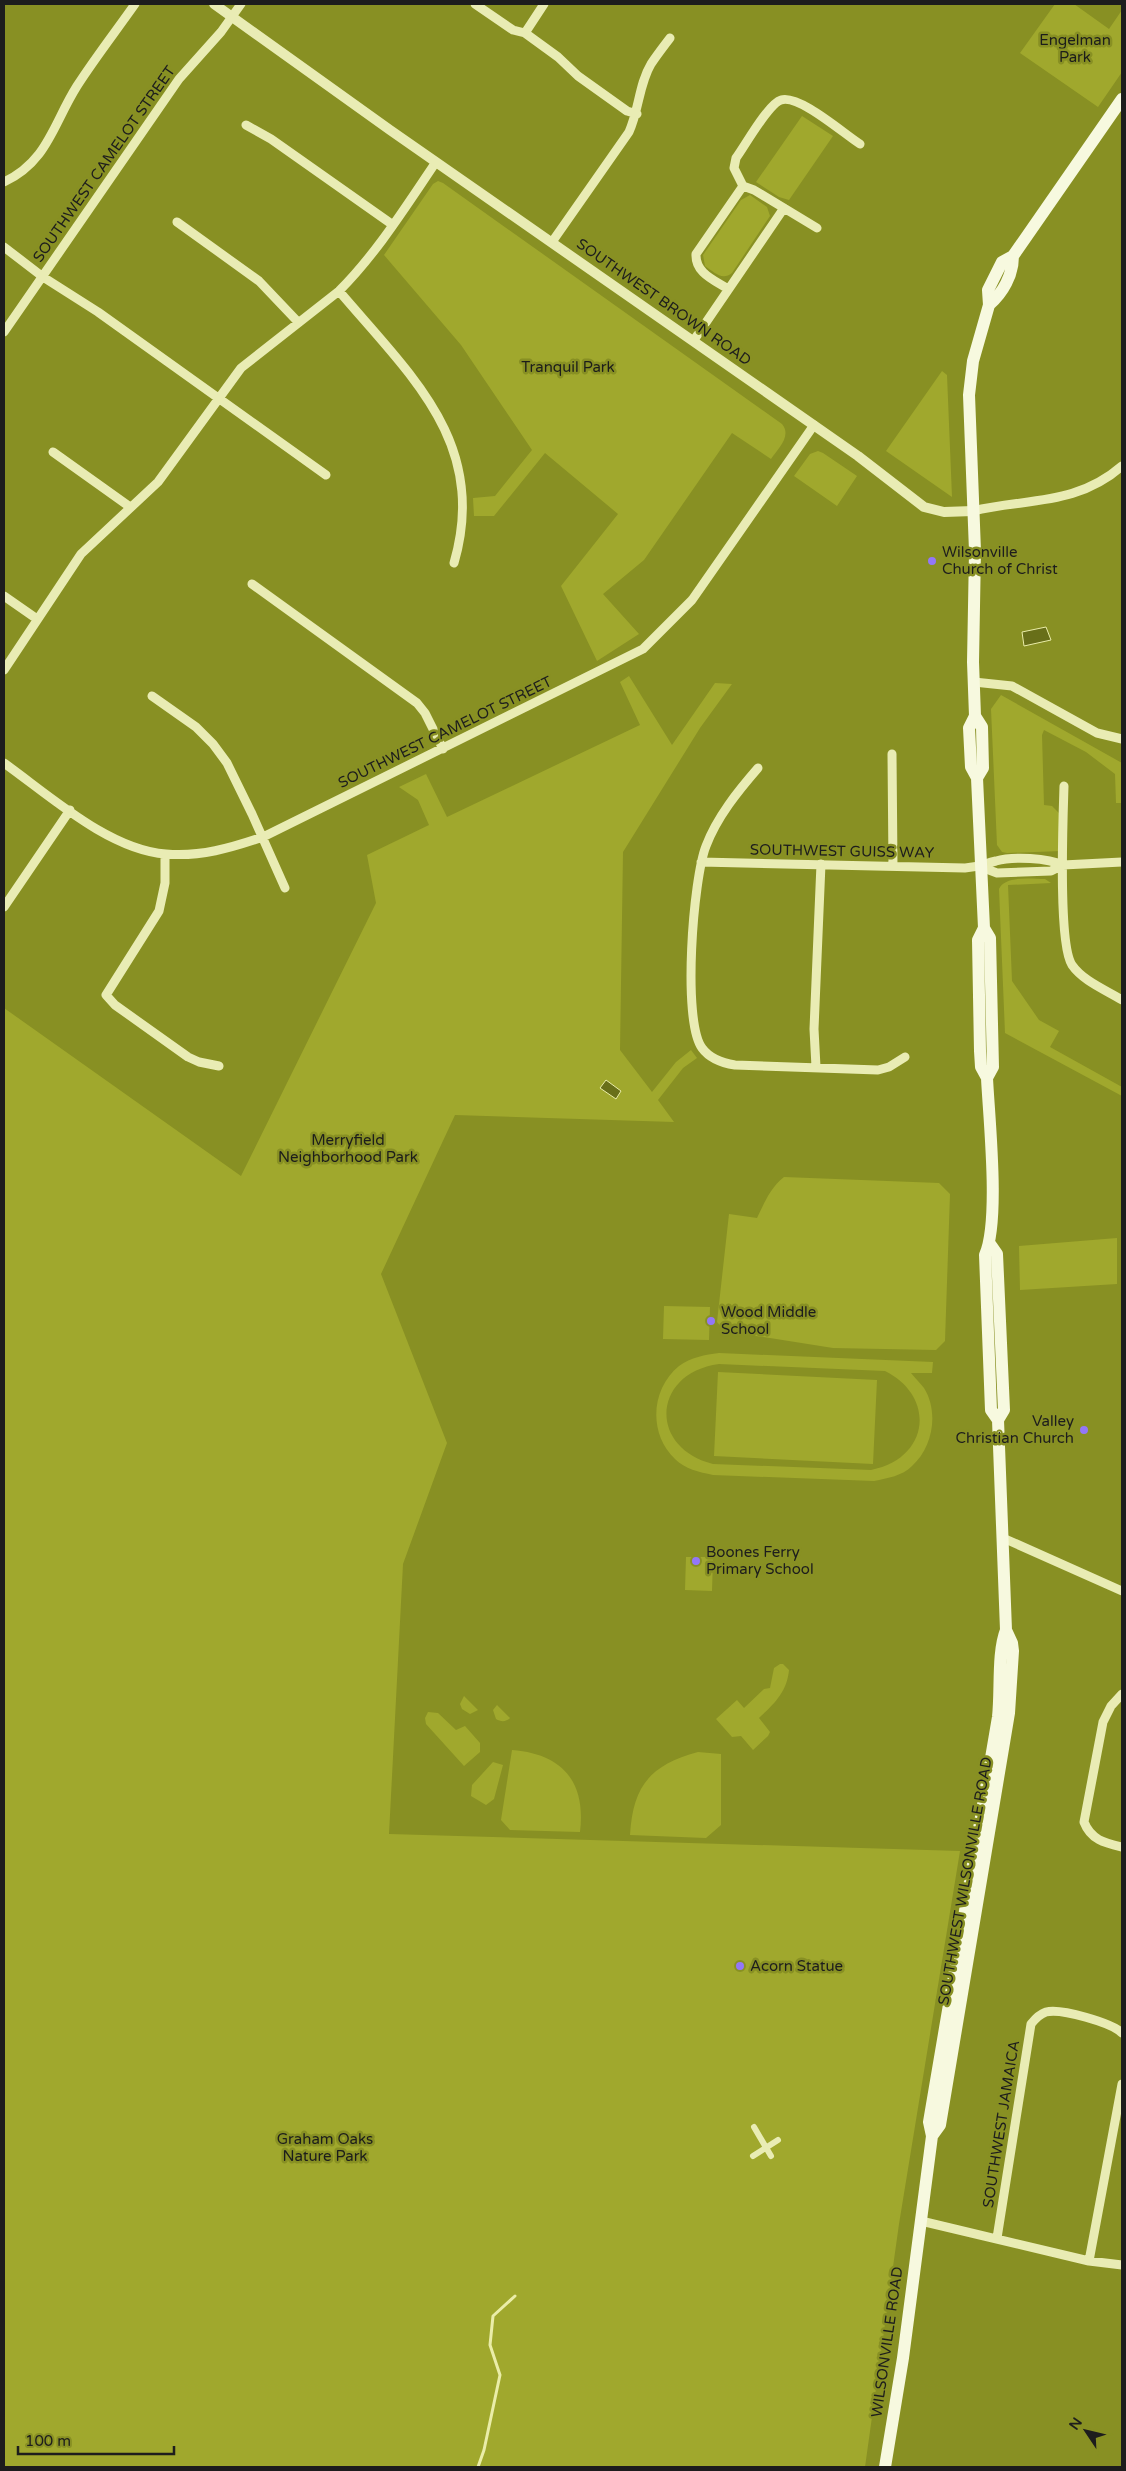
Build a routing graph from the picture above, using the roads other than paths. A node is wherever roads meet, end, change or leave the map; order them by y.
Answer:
1 (135, 4) edge
2 (214, 4) edge
3 (241, 4) edge
4 (475, 4) edge
5 (544, 4) edge
6 (232, 16) junction
7 (525, 33) junction
8 (670, 38) dead end
9 (1122, 99) edge
10 (637, 114) junction
11 (246, 125) dead end
12 (860, 144) dead end
13 (436, 162) junction
14 (4, 182) edge
15 (743, 186) junction
16 (784, 208) junction
17 (178, 222) dead end
18 (392, 224) junction
19 (818, 228) dead end
20 (552, 242) junction
21 (4, 246) edge
22 (43, 278) junction
23 (728, 289) junction
24 (339, 291) junction
25 (298, 322) junction
26 (4, 332) edge
27 (694, 340) junction
28 (220, 398) junction
29 (814, 425) junction
30 (54, 452) dead end
31 (1122, 466) edge
32 (326, 475) dead end
33 (130, 507) junction
34 (973, 511) junction
35 (454, 563) dead end
36 (252, 584) dead end
37 (4, 596) edge
38 (37, 619) junction
39 (4, 670) edge
40 (974, 682) junction
41 (152, 696) dead end
42 (1122, 738) edge
43 (443, 749) junction
44 (892, 754) dead end
45 (4, 763) edge
46 (758, 768) dead end
47 (1064, 786) dead end
48 (70, 810) junction
49 (263, 837) junction
50 (165, 854) junction
51 (701, 862) junction
52 (1122, 862) edge
53 (821, 864) junction
54 (1063, 865) junction
55 (893, 866) junction
56 (982, 867) junction
57 (286, 888) dead end
58 (4, 907) edge
59 (1122, 1000) edge
60 (905, 1057) dead end
61 (219, 1066) dead end
62 (816, 1067) junction
63 (1003, 1538) junction
64 (1122, 1591) edge
65 (1122, 1694) edge
66 (1122, 1847) edge
67 (1122, 2033) edge
68 (1122, 2084) edge
69 (754, 2127) dead end
70 (778, 2140) dead end
71 (766, 2148) junction
72 (752, 2156) dead end
73 (771, 2156) dead end
74 (921, 2221) junction
75 (997, 2238) junction
76 (1089, 2261) junction
77 (1122, 2265) edge
78 (885, 2467) edge

1 - 14 street
2 - 6 street, SOUTHWEST BROWN ROAD
3 - 6 street, SOUTHWEST CAMELOT STREET
4 - 7 street
5 - 7 street
6 - 13 street, SOUTHWEST BROWN ROAD
6 - 22 street, SOUTHWEST CAMELOT STREET
7 - 10 street
8 - 10 street
9 - 34 main road, SOUTHWEST WILSONVILLE ROAD
10 - 20 street
11 - 18 street
12 - 15 street
13 - 18 street
13 - 20 street, SOUTHWEST BROWN ROAD
15 - 16 street
15 - 23 street
16 - 19 street
16 - 23 street
17 - 25 street
18 - 24 street
20 - 27 street, SOUTHWEST BROWN ROAD
21 - 22 street
22 - 26 street, SOUTHWEST CAMELOT STREET
22 - 28 street
23 - 27 street
24 - 25 street
24 - 35 street
25 - 28 street
27 - 29 street, SOUTHWEST BROWN ROAD
28 - 32 street
28 - 33 street
29 - 34 street, SOUTHWEST BROWN ROAD
29 - 43 street, SOUTHWEST CAMELOT STREET
30 - 33 street
31 - 34 street, SOUTHWEST BROWN ROAD
33 - 38 street
34 - 40 main road, SOUTHWEST WILSONVILLE ROAD
36 - 43 street
37 - 38 street
38 - 39 street
40 - 42 street
40 - 56 main road, SOUTHWEST WILSONVILLE ROAD
41 - 49 street
43 - 49 street, SOUTHWEST CAMELOT STREET
44 - 55 street
45 - 48 street, SOUTHWEST CAMELOT STREET
46 - 51 street
47 - 54 street
48 - 50 street, SOUTHWEST CAMELOT STREET
48 - 58 street
49 - 50 street, SOUTHWEST CAMELOT STREET
49 - 57 street
50 - 61 street
51 - 53 street, SOUTHWEST GUISS WAY
51 - 62 street
52 - 54 street, SOUTHWEST GUISS WAY
53 - 55 street, SOUTHWEST GUISS WAY
53 - 62 street
54 - 56 street, SOUTHWEST GUISS WAY
54 - 59 street
55 - 56 street, SOUTHWEST GUISS WAY
56 - 63 main road, SOUTHWEST WILSONVILLE ROAD
60 - 62 street
63 - 64 street
63 - 74 main road, SOUTHWEST WILSONVILLE ROAD
65 - 66 street
67 - 75 street, SOUTHWEST JAMAICA
68 - 76 street
69 - 71 street
70 - 71 street
71 - 72 street
71 - 73 street
74 - 75 street
74 - 78 main road, WILSONVILLE ROAD
75 - 76 street
76 - 77 street

